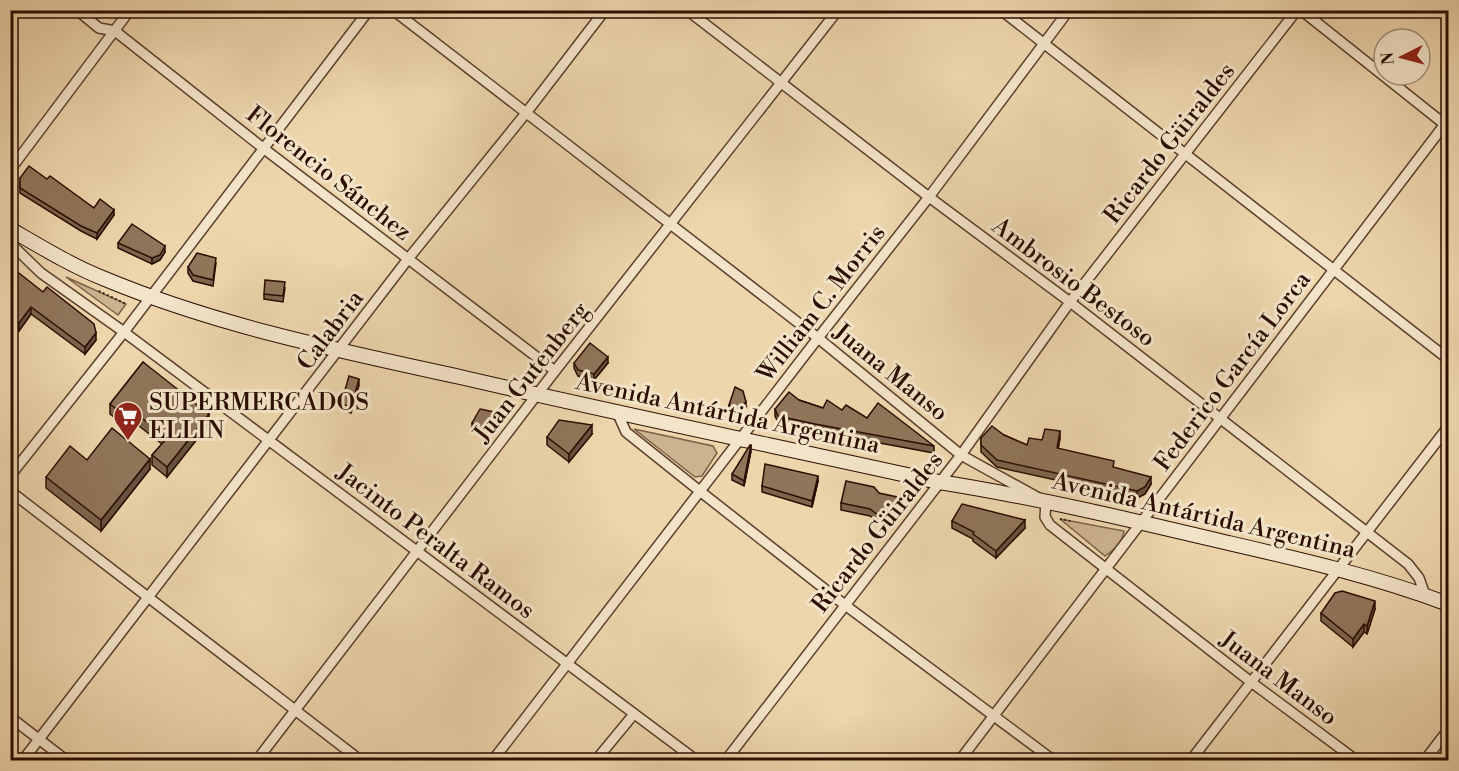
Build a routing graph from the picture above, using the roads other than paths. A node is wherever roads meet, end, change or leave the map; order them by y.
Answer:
1 (77, 10) edge
2 (130, 10) edge
3 (369, 10) edge
4 (393, 10) edge
5 (605, 10) edge
6 (687, 10) edge
7 (838, 10) edge
8 (1001, 10) edge
9 (1069, 10) edge
10 (1299, 10) edge
11 (115, 31) junction
12 (1044, 43) junction
13 (781, 82) junction
14 (526, 113) junction
15 (1448, 124) edge
16 (263, 147) junction
17 (1185, 154) junction
18 (10, 170) edge
19 (929, 197) junction
20 (670, 224) junction
21 (10, 230) edge
22 (10, 243) edge
23 (408, 259) junction
24 (1333, 270) junction
25 (151, 297) junction
26 (1070, 302) junction
27 (124, 332) junction
28 (818, 338) junction
29 (339, 350) junction
30 (1449, 359) edge
31 (555, 371) junction
32 (537, 395) junction
33 (617, 412) junction
34 (1221, 421) junction
35 (1449, 427) edge
36 (741, 438) junction
37 (269, 441) junction
38 (961, 455) junction
39 (10, 476) edge
40 (939, 482) junction
41 (10, 491) edge
42 (701, 492) junction
43 (1046, 502) junction
44 (1142, 522) junction
45 (1366, 533) junction
46 (418, 552) junction
47 (1106, 569) junction
48 (1339, 569) junction
49 (1425, 595) junction
50 (148, 597) junction
51 (845, 604) junction
52 (1449, 604) edge
53 (567, 664) junction
54 (1251, 682) junction
55 (296, 711) junction
56 (634, 714) junction
57 (10, 717) edge
58 (994, 717) junction
59 (1449, 730) edge
60 (39, 740) junction
61 (23, 760) edge
62 (66, 760) edge
63 (257, 760) edge
64 (360, 760) edge
65 (493, 760) edge
66 (596, 760) edge
67 (696, 760) edge
68 (726, 760) edge
69 (960, 760) edge
70 (1053, 760) edge
71 (1191, 760) edge
72 (1356, 760) edge
73 (1425, 760) edge

1 - 11 street, Florencio Sánchez
2 - 11 street
3 - 16 street
4 - 14 street, Juana Manso
5 - 14 street, Calabria
6 - 13 street, Ambrosio Bestoso
7 - 13 street, Juan Gutenberg
8 - 12 street
9 - 12 street, William C. Morris
10 - 15 street
10 - 17 street, Ricardo Güiraldes
11 - 16 street, Florencio Sánchez
11 - 18 street
12 - 17 street
12 - 19 street, William C. Morris
13 - 19 street, Ambrosio Bestoso
13 - 20 street, Juan Gutenberg
14 - 20 street, Juana Manso
14 - 23 street, Calabria
15 - 24 street, Federico García Lorca
16 - 23 street, Florencio Sánchez
16 - 25 street
17 - 24 street
17 - 26 street, Ricardo Güiraldes
19 - 26 street, Ambrosio Bestoso
19 - 28 street, William C. Morris
20 - 28 street, Juana Manso
20 - 31 street, Juan Gutenberg
21 - 25 main road, Avenida Antártida Argentina
22 - 27 street, Jacinto Peralta Ramos
23 - 29 street, Calabria
23 - 31 street, Florencio Sánchez
24 - 30 street
24 - 34 street, Federico García Lorca
25 - 27 street
25 - 29 main road, Avenida Antártida Argentina
26 - 34 street, Ambrosio Bestoso
26 - 38 street, Ricardo Güiraldes
27 - 37 street, Jacinto Peralta Ramos
27 - 39 street
28 - 36 street, William C. Morris
28 - 38 street, Juana Manso
29 - 32 main road, Avenida Antártida Argentina
29 - 37 street, Calabria
31 - 32 street, Juan Gutenberg
32 - 33 main road, Avenida Antártida Argentina
32 - 46 street, Juan Gutenberg
33 - 36 main road, Avenida Antártida Argentina
33 - 42 street
34 - 44 street, Federico García Lorca
34 - 45 street, Ambrosio Bestoso
35 - 45 street
36 - 40 main road, Avenida Antártida Argentina
36 - 42 street, William C. Morris
37 - 46 street, Jacinto Peralta Ramos
37 - 50 street, Calabria
38 - 40 street, Ricardo Güiraldes
38 - 43 street, Juana Manso
40 - 43 main road, Avenida Antártida Argentina
40 - 51 street, Ricardo Güiraldes
41 - 50 street
42 - 51 street
42 - 53 street, William C. Morris
43 - 44 main road, Avenida Antártida Argentina
43 - 47 street, Juana Manso
44 - 47 street, Federico García Lorca
44 - 48 main road, Avenida Antártida Argentina
45 - 48 street
45 - 49 street, Ambrosio Bestoso
46 - 53 street, Jacinto Peralta Ramos
46 - 55 street, Juan Gutenberg
47 - 54 street, Juana Manso
47 - 58 street, Federico García Lorca
48 - 49 main road, Avenida Antártida Argentina
48 - 54 street
49 - 52 main road, Avenida Antártida Argentina
50 - 55 street
50 - 60 street, Calabria
51 - 58 street
51 - 68 street, Ricardo Güiraldes
53 - 56 street, Jacinto Peralta Ramos
53 - 65 street, William C. Morris
54 - 71 street
54 - 72 street, Juana Manso
55 - 63 street, Juan Gutenberg
55 - 64 street
56 - 66 street
56 - 67 street, Jacinto Peralta Ramos
57 - 60 street
58 - 69 street, Federico García Lorca
58 - 70 street
59 - 73 street
60 - 61 street, Calabria
60 - 62 street

